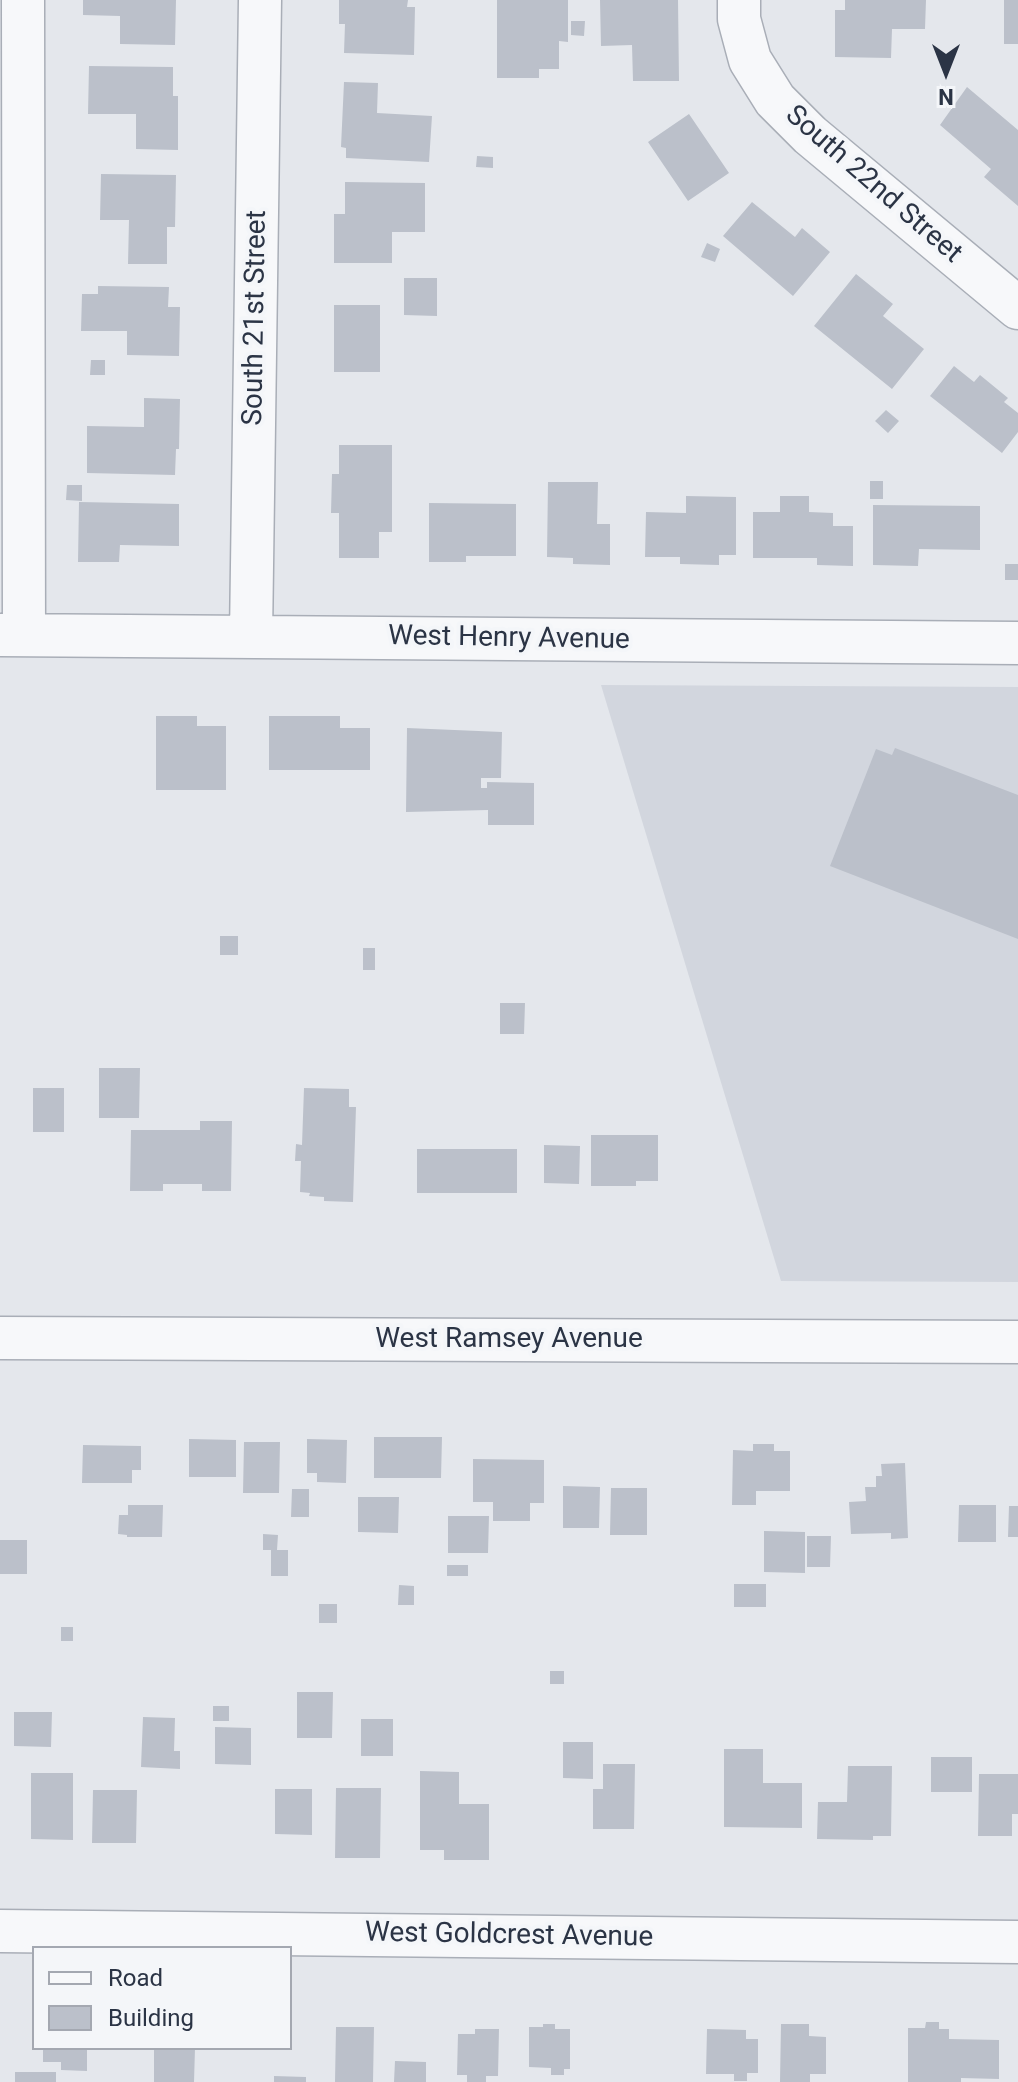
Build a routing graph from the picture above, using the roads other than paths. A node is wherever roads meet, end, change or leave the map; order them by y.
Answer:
1 (23, 0) edge
2 (260, 0) edge
3 (739, 0) edge
4 (1018, 308) edge
5 (12, 635) edge
6 (251, 636) junction
7 (1018, 643) edge
8 (0, 1338) edge
9 (1018, 1342) edge
10 (0, 1931) edge
11 (1018, 1942) edge

1 - 5 street
2 - 6 street, South 21st Street
3 - 4 street, South 22nd Street
5 - 6 street, West Henry Avenue
6 - 7 street, West Henry Avenue
8 - 9 street, West Ramsey Avenue
10 - 11 street, West Goldcrest Avenue

